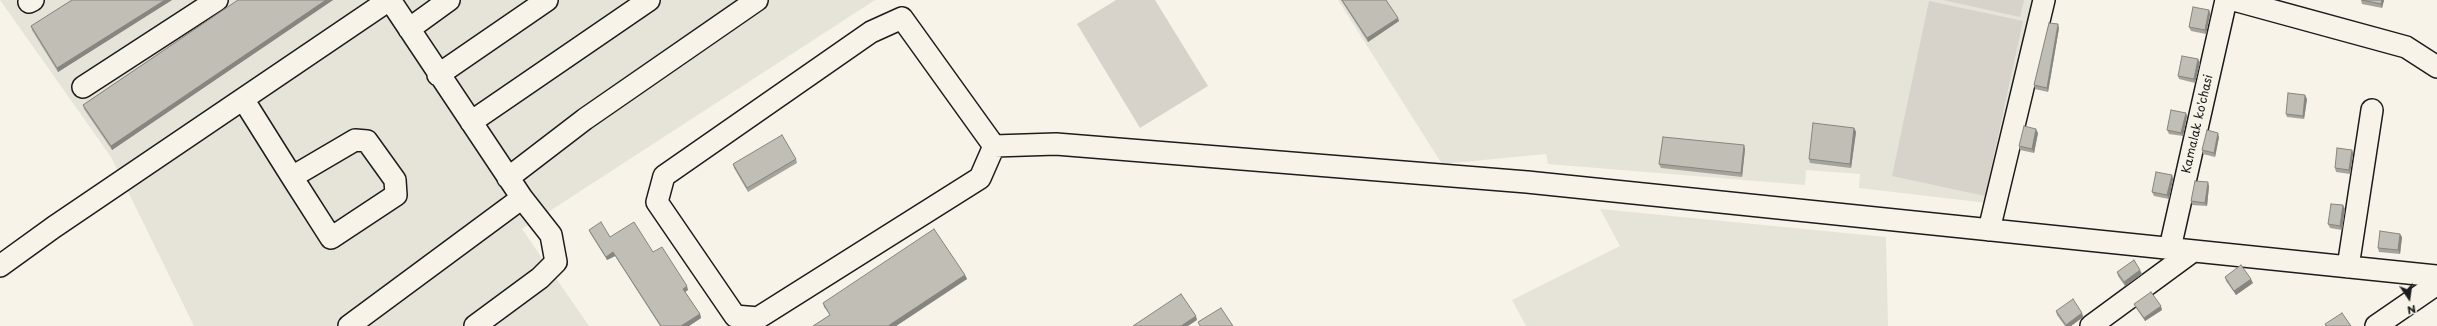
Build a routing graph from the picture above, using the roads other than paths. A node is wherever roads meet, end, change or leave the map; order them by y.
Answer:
1 (217, 0) edge
2 (389, 0) edge
3 (449, 0) edge
4 (547, 0) edge
5 (649, 0) edge
6 (757, 0) edge
7 (2044, 0) edge
8 (2226, 0) edge
9 (2234, 0) edge
10 (409, 29) junction
11 (2437, 67) edge
12 (438, 75) junction
13 (83, 87) dead end
14 (243, 99) junction
15 (2372, 110) dead end
16 (471, 122) junction
17 (994, 146) junction
18 (292, 177) junction
19 (508, 178) junction
20 (522, 198) junction
21 (1989, 230) junction
22 (2170, 248) junction
23 (2194, 251) junction
24 (0, 266) edge
25 (2348, 267) junction
26 (2437, 276) edge
27 (2437, 284) edge
28 (349, 326) edge
29 (475, 326) edge
30 (2091, 326) edge
31 (2376, 326) edge

1 - 13 street
2 - 10 street
2 - 14 street
3 - 10 street
4 - 12 street
5 - 16 street
6 - 19 street
7 - 21 street
8 - 22 street, Kamalak ko'chasi
9 - 11 street
10 - 12 street
12 - 16 street
14 - 18 street
14 - 24 street
15 - 25 street
16 - 19 street
17 - 17 street
17 - 21 street
18 - 18 street
19 - 20 street
20 - 28 street
20 - 29 street
21 - 22 street
22 - 23 street
23 - 25 street
23 - 30 street
25 - 26 street
27 - 31 street

